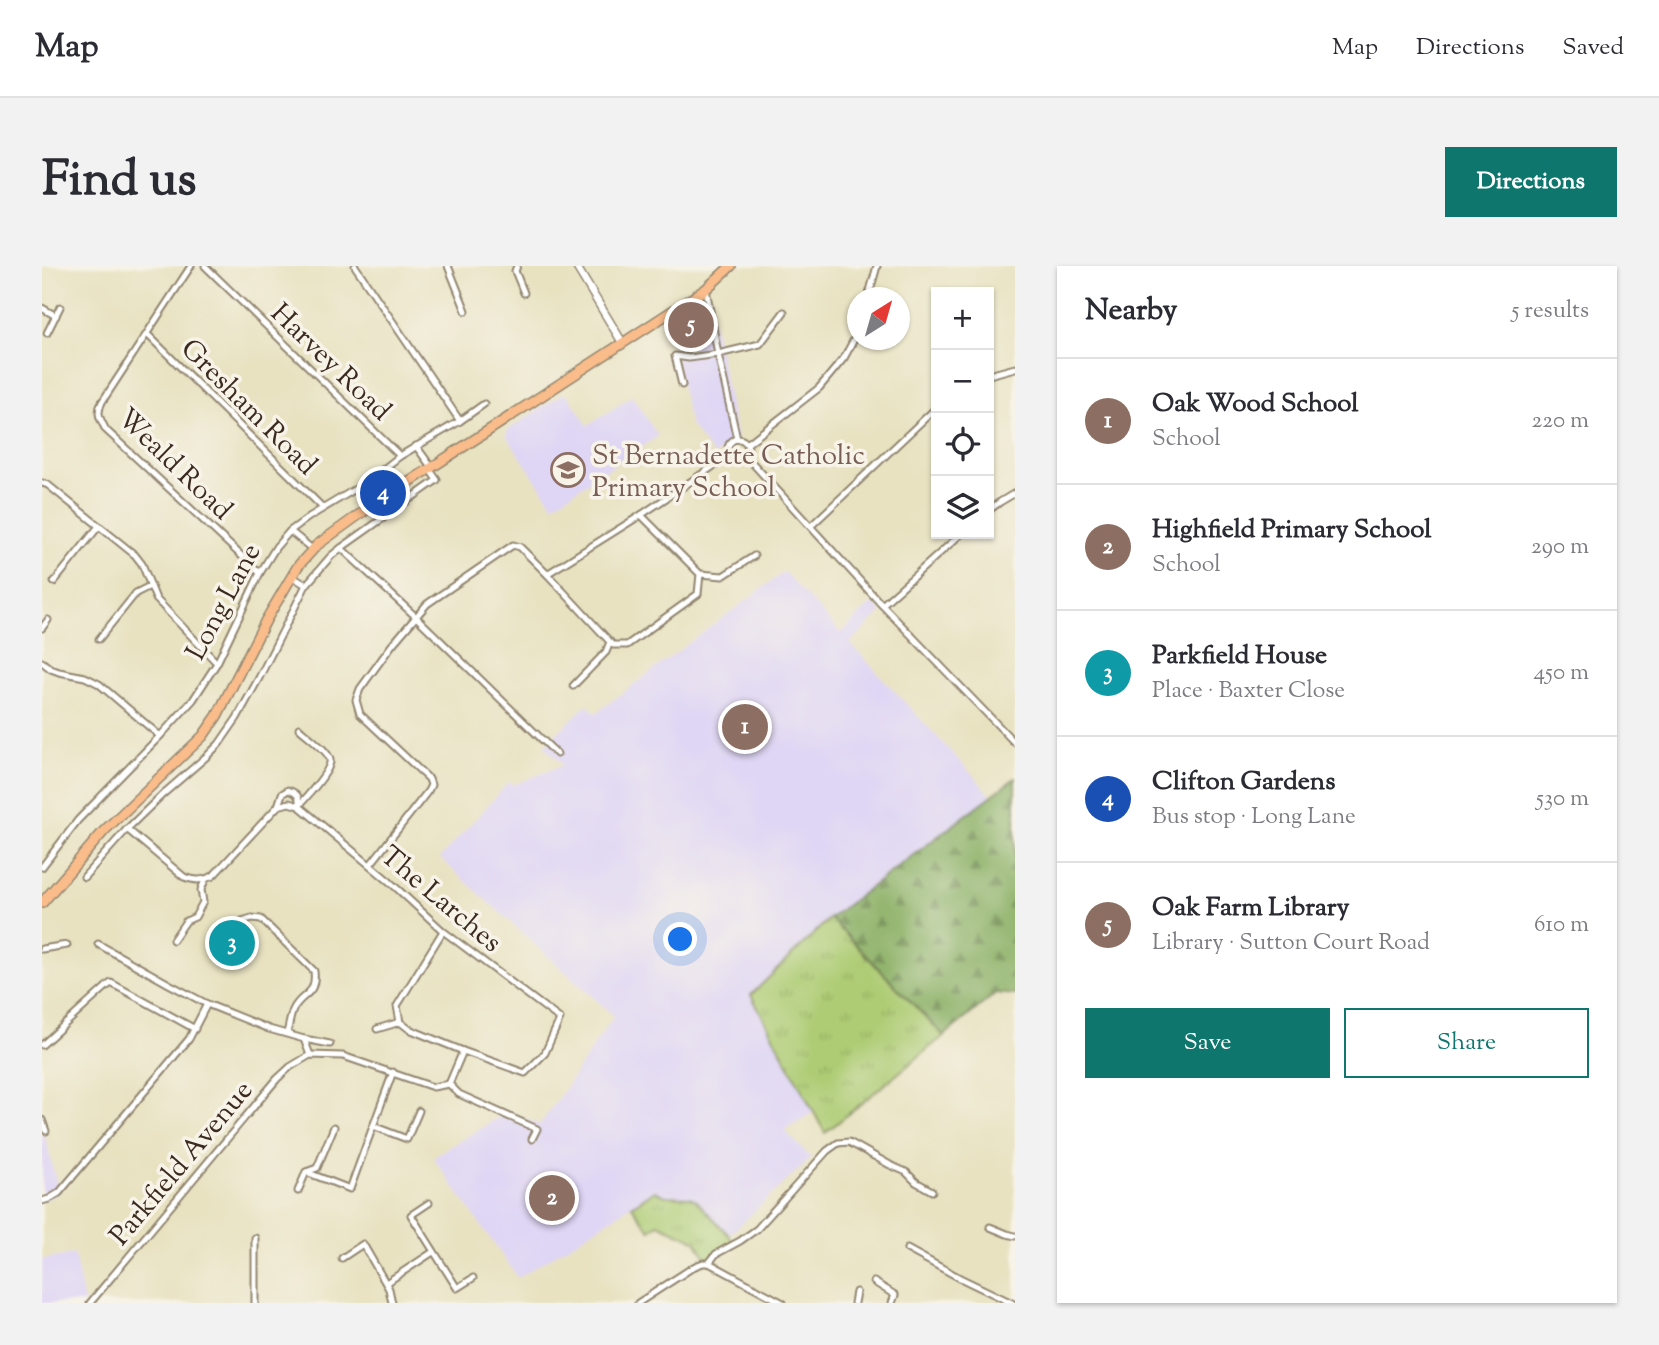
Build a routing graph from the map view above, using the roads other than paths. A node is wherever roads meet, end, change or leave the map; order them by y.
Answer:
1 (191, 266) edge
2 (205, 266) edge
3 (355, 266) edge
4 (448, 266) edge
5 (517, 266) edge
6 (576, 266) edge
7 (731, 266) edge
8 (877, 266) edge
9 (871, 287) edge
10 (706, 289) junction
11 (524, 293) dead end
12 (60, 307) dead end
13 (42, 308) edge
14 (466, 311) dead end
15 (784, 312) dead end
16 (56, 316) junction
17 (47, 333) dead end
18 (147, 334) junction
19 (622, 342) junction
20 (848, 350) edge
21 (718, 354) junction
22 (1015, 368) edge
23 (994, 374) edge
24 (682, 385) dead end
25 (484, 404) dead end
26 (931, 413) edge
27 (460, 421) junction
28 (737, 439) junction
29 (747, 444) junction
30 (416, 446) junction
31 (730, 455) junction
32 (400, 456) junction
33 (746, 456) junction
34 (431, 469) junction
35 (42, 483) edge
36 (1015, 493) edge
37 (994, 506) edge
38 (323, 509) junction
39 (641, 515) junction
40 (99, 526) junction
41 (811, 526) junction
42 (290, 531) junction
43 (524, 538) dead end
44 (956, 539) edge
45 (520, 547) junction
46 (341, 548) junction
47 (312, 549) junction
48 (754, 556) dead end
49 (260, 573) junction
50 (547, 574) junction
51 (700, 574) junction
52 (291, 576) junction
53 (54, 582) dead end
54 (306, 585) junction
55 (150, 586) junction
56 (882, 606) junction
57 (415, 616) junction
58 (48, 620) dead end
59 (42, 628) edge
60 (99, 639) dead end
61 (610, 642) junction
62 (42, 662) edge
63 (217, 663) junction
64 (573, 686) dead end
65 (299, 728) dead end
66 (160, 736) junction
67 (1015, 743) edge
68 (557, 754) dead end
69 (278, 806) junction
70 (299, 806) junction
71 (127, 829) junction
72 (370, 865) junction
73 (42, 867) edge
74 (83, 877) dead end
75 (205, 880) junction
76 (42, 903) edge
77 (242, 921) dead end
78 (443, 931) junction
79 (173, 940) dead end
80 (67, 945) dead end
81 (42, 949) edge
82 (100, 955) dead end
83 (207, 1004) junction
84 (400, 1022) junction
85 (195, 1029) junction
86 (377, 1029) dead end
87 (287, 1033) junction
88 (304, 1039) junction
89 (330, 1044) dead end
90 (42, 1045) edge
91 (463, 1051) junction
92 (310, 1055) junction
93 (393, 1072) junction
94 (449, 1084) junction
95 (419, 1111) dead end
96 (42, 1120) edge
97 (373, 1126) junction
98 (334, 1127) dead end
99 (46, 1131) dead end
100 (532, 1139) dead end
101 (306, 1172) junction
102 (298, 1191) dead end
103 (932, 1191) dead end
104 (42, 1201) edge
105 (429, 1203) dead end
106 (990, 1227) dead end
107 (1015, 1236) edge
108 (255, 1238) dead end
109 (907, 1249) dead end
110 (433, 1252) junction
111 (342, 1258) dead end
112 (709, 1264) junction
113 (473, 1278) dead end
114 (874, 1282) dead end
115 (386, 1283) junction
116 (856, 1292) dead end
117 (90, 1303) edge
118 (255, 1303) edge
119 (392, 1303) edge
120 (638, 1303) edge
121 (783, 1303) edge
122 (854, 1303) edge
123 (892, 1303) edge
124 (1012, 1303) edge

1 - 18 street
2 - 32 street, Harvey Road
3 - 27 street
4 - 14 street
5 - 11 street
6 - 19 street
7 - 10 main road, Long Lane
8 - 9 street
10 - 19 main road, Long Lane
10 - 21 street
12 - 16 street
13 - 16 street
15 - 21 street
16 - 17 street
18 - 38 street, Gresham Road
18 - 49 street, Weald Road
19 - 34 main road, Long Lane
20 - 29 street
21 - 24 street
21 - 28 street
22 - 23 street
25 - 27 street, Long Lane
26 - 41 street
27 - 30 street, Long Lane
28 - 29 street
28 - 31 street
29 - 33 street
30 - 32 street, Long Lane
30 - 34 street
31 - 33 street
31 - 39 street
32 - 38 street, Long Lane
33 - 41 street
34 - 46 street, Long Lane
34 - 47 main road, Long Lane
35 - 40 street
36 - 37 street
38 - 42 street, Long Lane
39 - 50 street
39 - 51 street
40 - 53 street
40 - 55 street
41 - 56 street
42 - 47 street
42 - 49 street, Long Lane
43 - 45 street
44 - 56 street
45 - 50 street
45 - 57 street
46 - 54 street, Long Lane
46 - 57 street
47 - 52 main road, Long Lane
48 - 51 street
49 - 63 street, Long Lane
50 - 61 street
51 - 61 street
52 - 54 street, Long Lane
52 - 76 main road, Long Lane
54 - 71 street, Long Lane
55 - 60 street
55 - 63 street
56 - 67 street
57 - 68 street
57 - 72 street
58 - 59 street
61 - 64 street
62 - 66 street
63 - 66 street, Long Lane
65 - 70 street
66 - 73 street, Long Lane
69 - 70 street
69 - 70 street, The Larches
69 - 75 street, The Larches
70 - 72 street, The Larches
71 - 74 street, Long Lane
71 - 75 street
72 - 78 street, The Larches
75 - 79 street
77 - 87 street
78 - 84 street
78 - 91 street, The Larches
80 - 81 street
82 - 83 street
83 - 85 street
83 - 87 street
84 - 86 street
84 - 91 street
85 - 90 street
85 - 104 street
87 - 88 street
88 - 89 street
88 - 92 street
91 - 94 street
92 - 93 street
92 - 117 street, Parkfield Avenue
93 - 94 street
93 - 97 street
94 - 100 street
95 - 97 street
96 - 99 street
97 - 101 street
98 - 101 street
101 - 102 street
103 - 112 street
105 - 110 street
106 - 107 street
108 - 118 street
109 - 124 street
110 - 113 street
110 - 115 street
111 - 115 street
112 - 120 street
112 - 121 street
114 - 123 street
115 - 119 street
116 - 122 street

